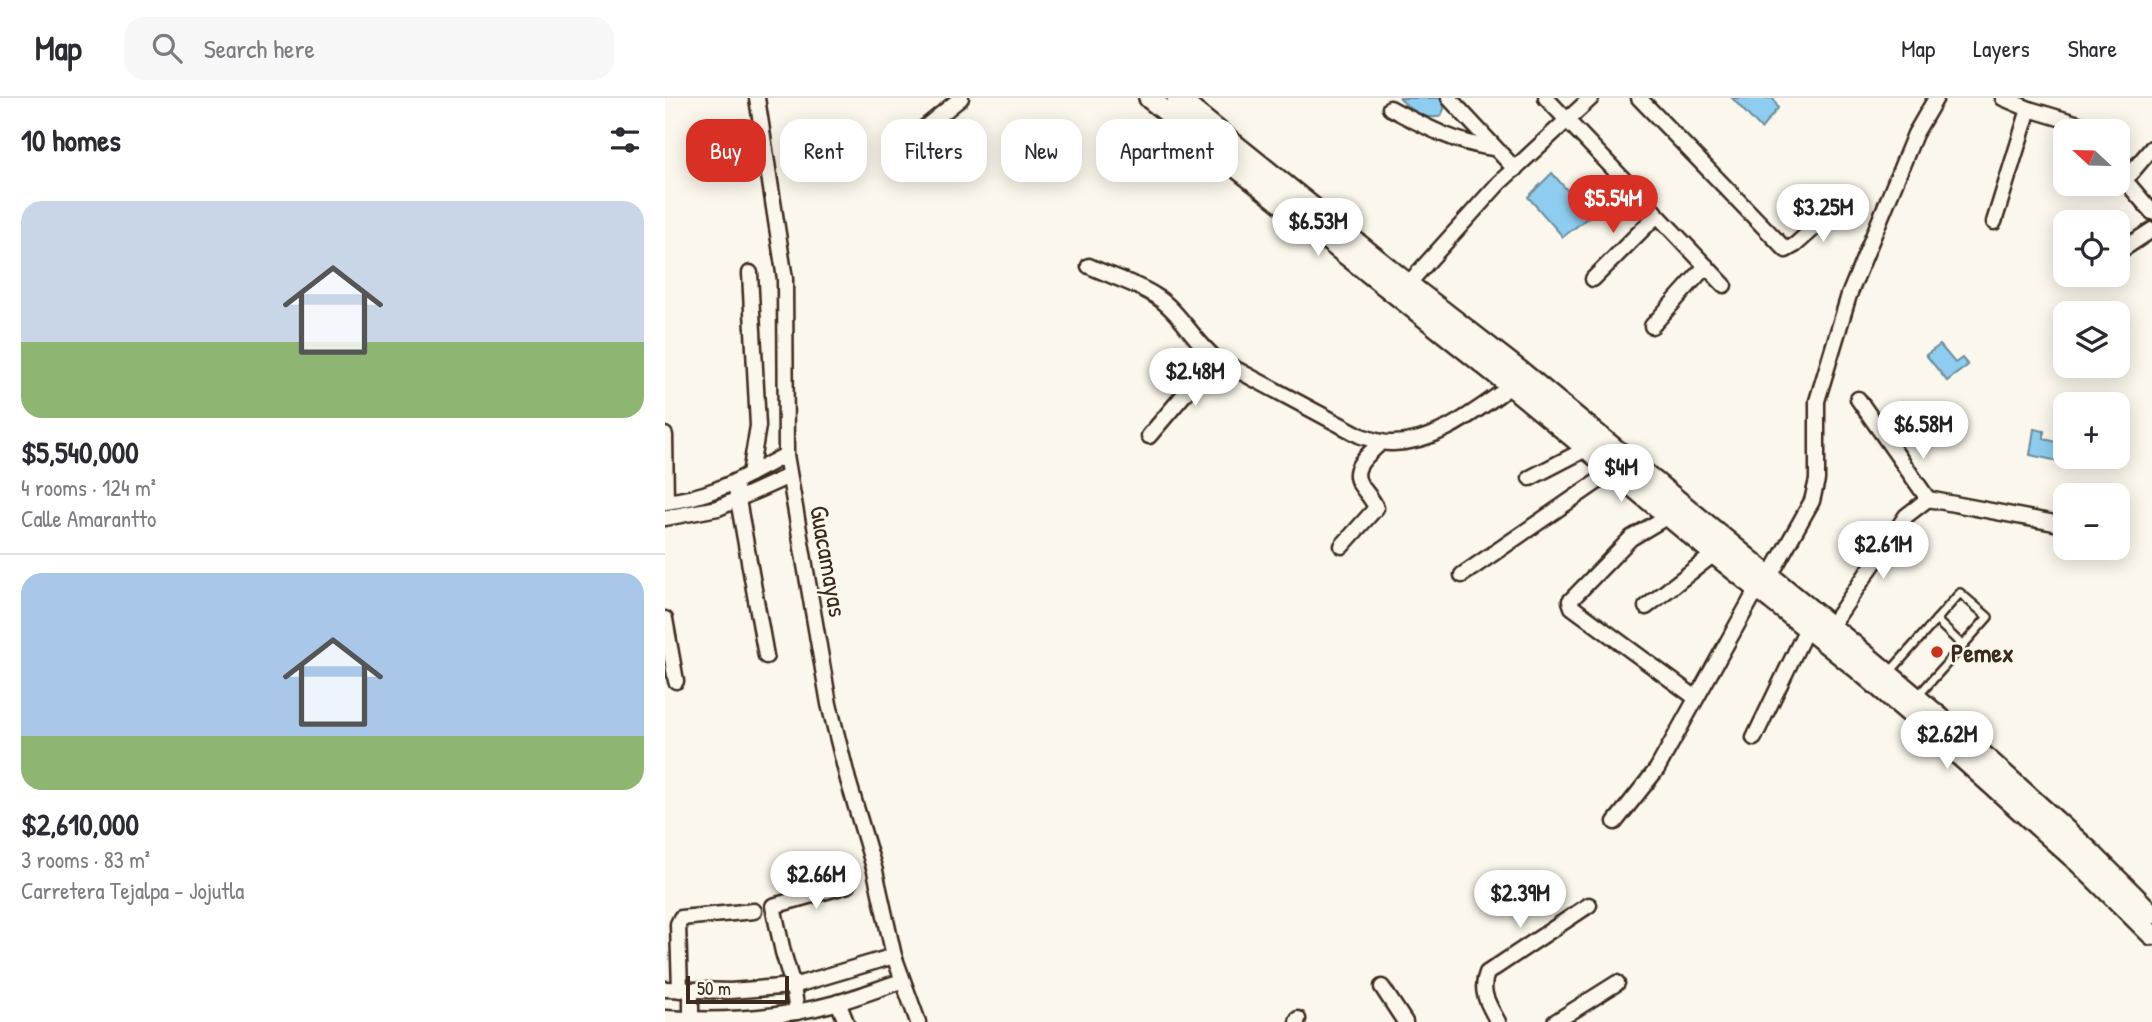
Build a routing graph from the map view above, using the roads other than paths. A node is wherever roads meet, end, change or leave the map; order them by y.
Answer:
1 (757, 98) edge
2 (961, 98) edge
3 (1149, 98) edge
4 (1177, 98) edge
5 (1449, 98) edge
6 (1546, 98) edge
7 (1591, 98) edge
8 (1639, 98) edge
9 (1936, 98) edge
10 (2003, 98) edge
11 (1390, 107) dead end
12 (2029, 109) junction
13 (935, 119) edge
14 (2062, 119) edge
15 (1566, 121) junction
16 (1493, 148) junction
17 (2152, 148) edge
18 (2130, 168) edge
19 (1515, 169) junction
20 (2130, 186) edge
21 (1838, 207) dead end
22 (2152, 212) edge
23 (1657, 215) junction
24 (1993, 222) dead end
25 (2152, 230) edge
26 (2130, 244) edge
27 (1089, 266) dead end
28 (1706, 266) junction
29 (750, 273) dead end
30 (1593, 279) dead end
31 (1408, 284) junction
32 (1724, 285) dead end
33 (1652, 326) dead end
34 (1215, 358) junction
35 (1511, 386) junction
36 (1857, 399) dead end
37 (665, 435) edge
38 (1149, 436) dead end
39 (1381, 442) junction
40 (786, 455) junction
41 (1602, 456) junction
42 (750, 474) junction
43 (789, 476) junction
44 (1530, 478) dead end
45 (735, 483) junction
46 (1928, 499) junction
47 (737, 500) junction
48 (665, 502) edge
49 (1668, 516) junction
50 (665, 518) edge
51 (2053, 523) edge
52 (1342, 546) dead end
53 (1714, 554) junction
54 (1462, 575) dead end
55 (1763, 582) junction
56 (1646, 607) dead end
57 (665, 619) edge
58 (1936, 620) junction
59 (1831, 626) junction
60 (1807, 628) junction
61 (1962, 645) junction
62 (767, 656) dead end
63 (1888, 674) junction
64 (676, 681) dead end
65 (1916, 697) junction
66 (1696, 698) junction
67 (1754, 738) dead end
68 (1615, 822) dead end
69 (848, 885) dead end
70 (1589, 905) dead end
71 (754, 911) dead end
72 (2152, 914) edge
73 (2152, 935) edge
74 (894, 956) junction
75 (902, 981) junction
76 (1617, 983) dead end
77 (793, 986) junction
78 (1382, 987) dead end
79 (665, 989) edge
80 (685, 990) junction
81 (838, 1002) junction
82 (797, 1012) junction
83 (665, 1018) edge
84 (765, 1020) edge
85 (691, 1022) edge
86 (846, 1022) edge
87 (918, 1022) edge
88 (1405, 1022) edge
89 (1498, 1022) edge
90 (1555, 1022) edge

1 - 40 street, Guacamayas
2 - 13 street
3 - 35 main road
4 - 31 main road
5 - 16 street
6 - 15 street
7 - 15 street
8 - 21 street
9 - 55 street
10 - 12 street
11 - 16 street
12 - 14 street
12 - 24 street
15 - 19 street
15 - 23 street
16 - 19 street
17 - 18 street
19 - 31 street
20 - 22 street
23 - 28 street
23 - 30 street
25 - 26 street
27 - 34 street
28 - 32 street
28 - 33 street
29 - 42 street
31 - 41 main road
34 - 38 street
34 - 39 street
35 - 39 street
35 - 41 main road
36 - 46 street
37 - 48 street
39 - 52 street
40 - 42 street
40 - 43 street, Guacamayas
41 - 44 street
41 - 49 main road
41 - 54 street
41 - 55 main road
42 - 45 street
43 - 47 street
43 - 74 street, Guacamayas
45 - 47 street
45 - 48 street
46 - 51 street
46 - 59 street
47 - 50 street
47 - 62 street
49 - 53 main road
49 - 66 street
53 - 55 main road
53 - 56 street
55 - 59 main road
55 - 60 main road
55 - 66 street
57 - 64 street
58 - 61 lane
58 - 61 lane
58 - 63 lane
59 - 63 main road
60 - 67 street
60 - 73 main road
61 - 65 lane
63 - 65 main road
65 - 72 main road
66 - 68 street
69 - 77 street
70 - 89 street
71 - 80 street
74 - 75 street, Guacamayas
74 - 77 street
75 - 81 street
75 - 87 street, Guacamayas
76 - 90 street
77 - 80 street
77 - 82 street
78 - 88 street
79 - 80 street
80 - 85 street
81 - 82 street
81 - 86 street
82 - 84 street
83 - 85 street
84 - 85 street

